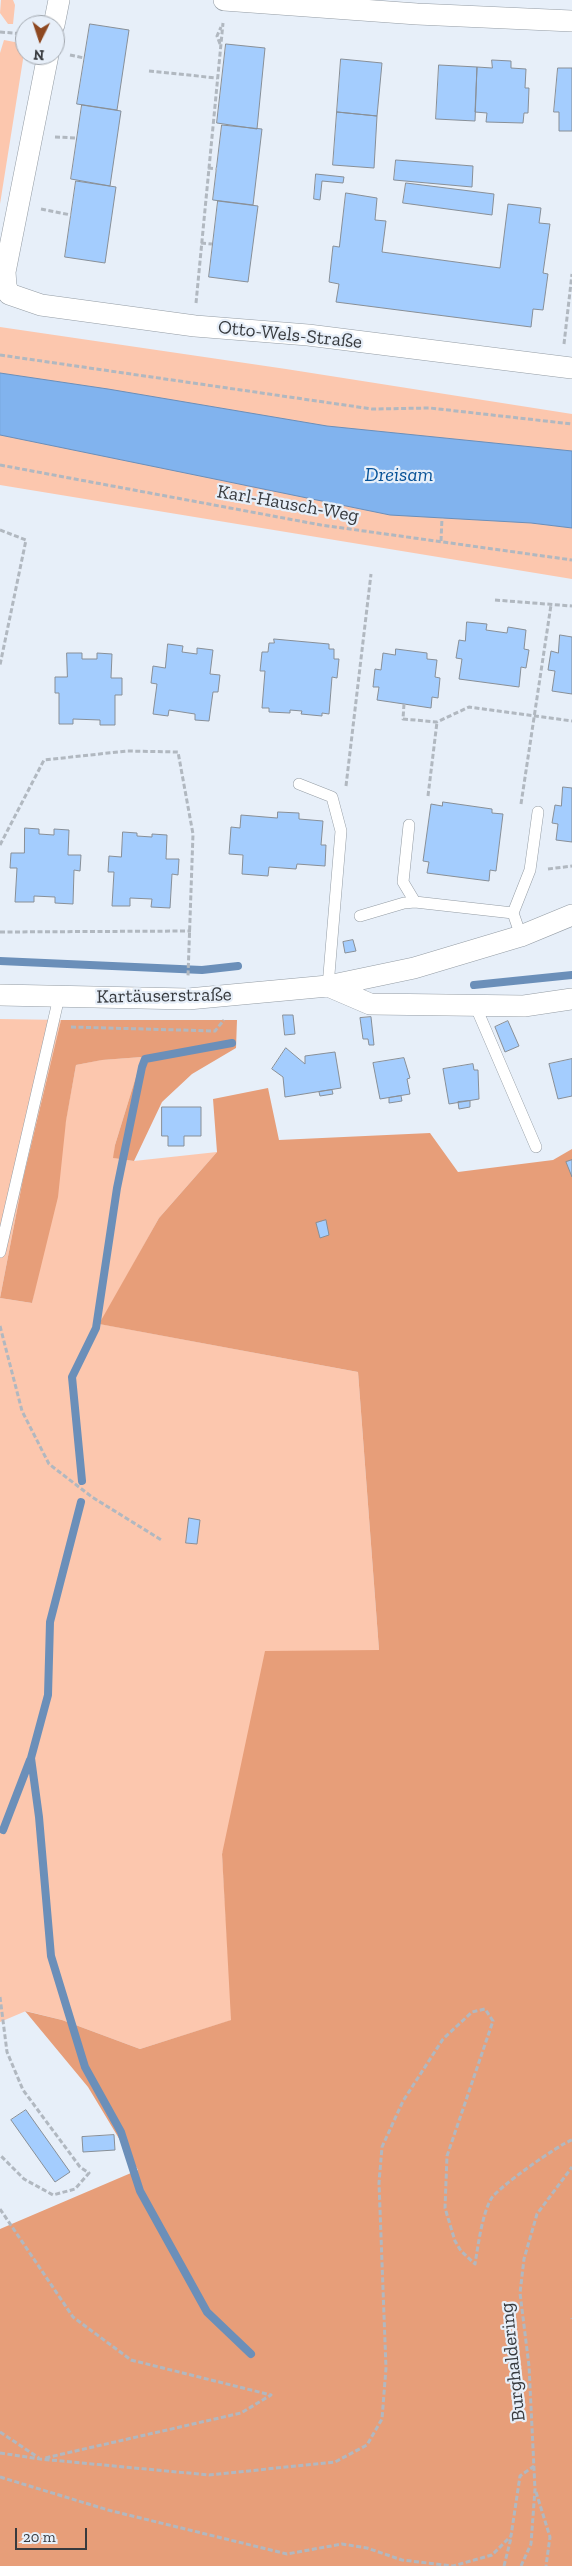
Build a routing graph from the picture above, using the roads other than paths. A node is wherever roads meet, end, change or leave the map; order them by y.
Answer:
1 (59, 0) edge
2 (224, 0) edge
3 (418, 7) edge
4 (56, 15) edge
5 (572, 21) edge
6 (46, 65) edge
7 (566, 367) edge
8 (299, 784) dead end
9 (538, 812) dead end
10 (409, 825) dead end
11 (415, 902) junction
12 (513, 913) junction
13 (572, 914) edge
14 (360, 916) dead end
15 (521, 936) junction
16 (328, 986) junction
17 (0, 996) edge
18 (59, 997) junction
19 (572, 999) edge
20 (474, 1005) junction
21 (536, 1146) dead end
22 (0, 1252) edge

1 - 4 street
2 - 3 street
3 - 5 street
6 - 7 street, Otto-Wels-Straße
8 - 16 lane
9 - 12 lane
10 - 11 lane
11 - 12 lane
11 - 14 lane
12 - 15 lane
13 - 15 street, Kartäuserstraße
15 - 16 street, Kartäuserstraße
16 - 18 street, Kartäuserstraße
16 - 20 street, Kartäuserstraße
17 - 18 street, Kartäuserstraße
18 - 22 lane
19 - 20 street, Kartäuserstraße
20 - 21 lane

